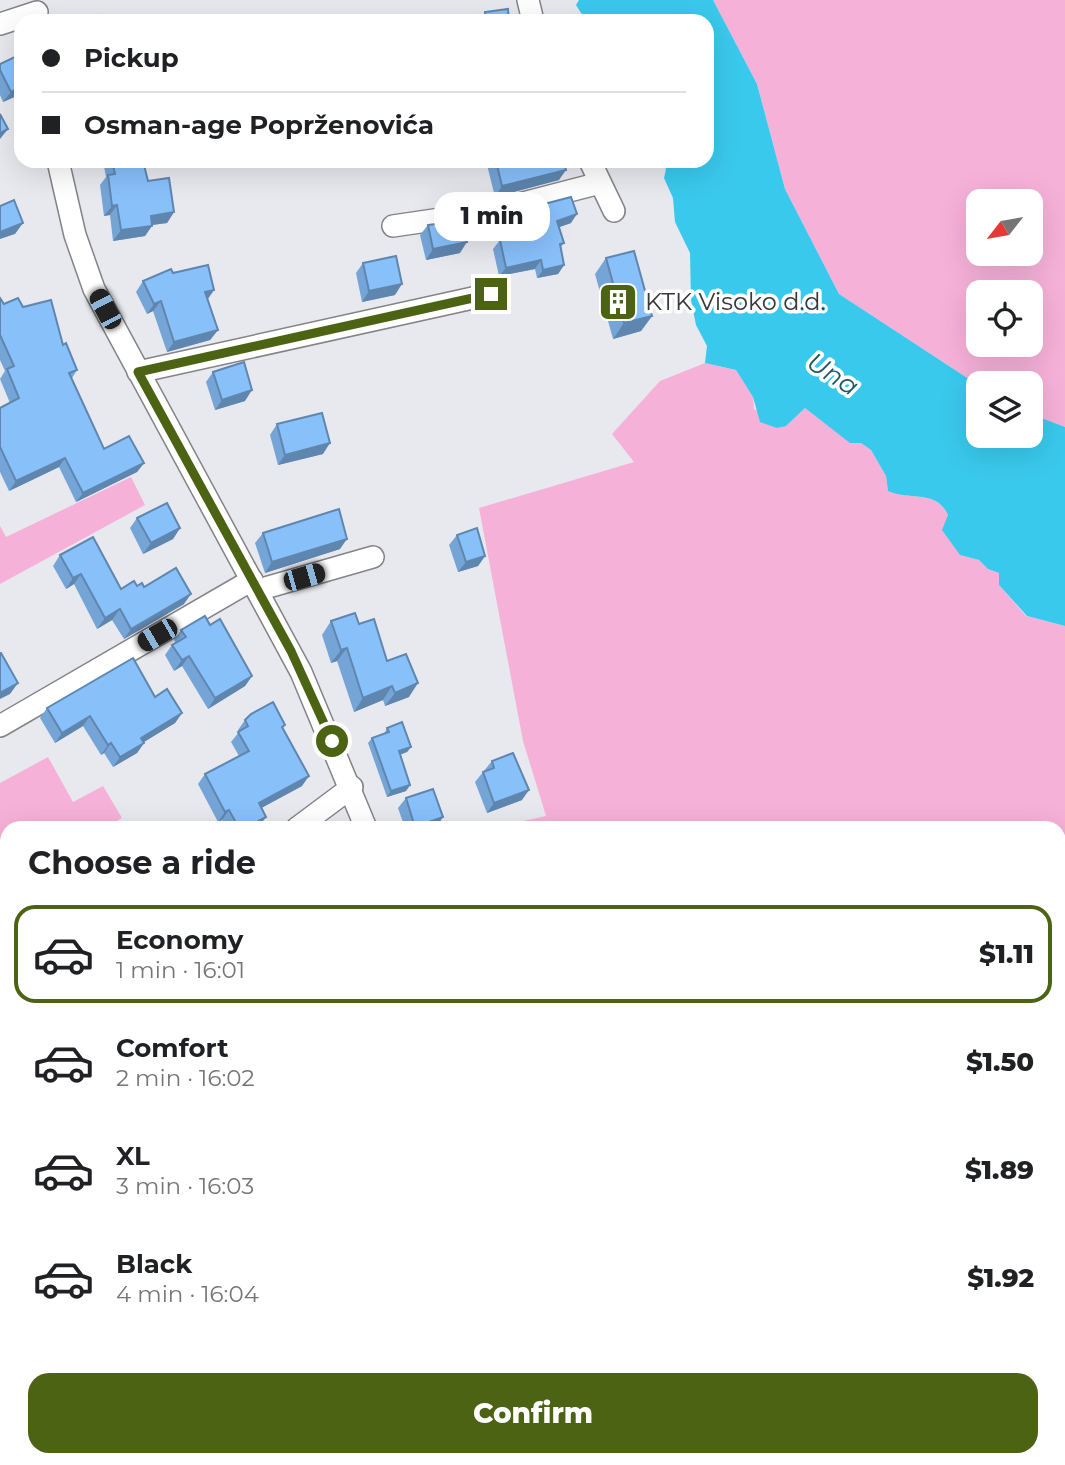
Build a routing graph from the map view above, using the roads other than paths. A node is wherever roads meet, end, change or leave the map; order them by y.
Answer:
1 (60, 168) edge
2 (593, 168) edge
3 (600, 183) junction
4 (614, 211) dead end
5 (393, 226) dead end
6 (491, 294) dead end
7 (138, 372) junction
8 (373, 557) dead end
9 (255, 585) junction
10 (0, 726) edge
11 (352, 787) junction
12 (306, 821) edge
13 (364, 821) edge

1 - 7 street
2 - 3 street
3 - 4 street
3 - 5 street
6 - 7 street
7 - 9 street
8 - 9 street
9 - 10 street
9 - 11 street
11 - 12 street
11 - 13 street

